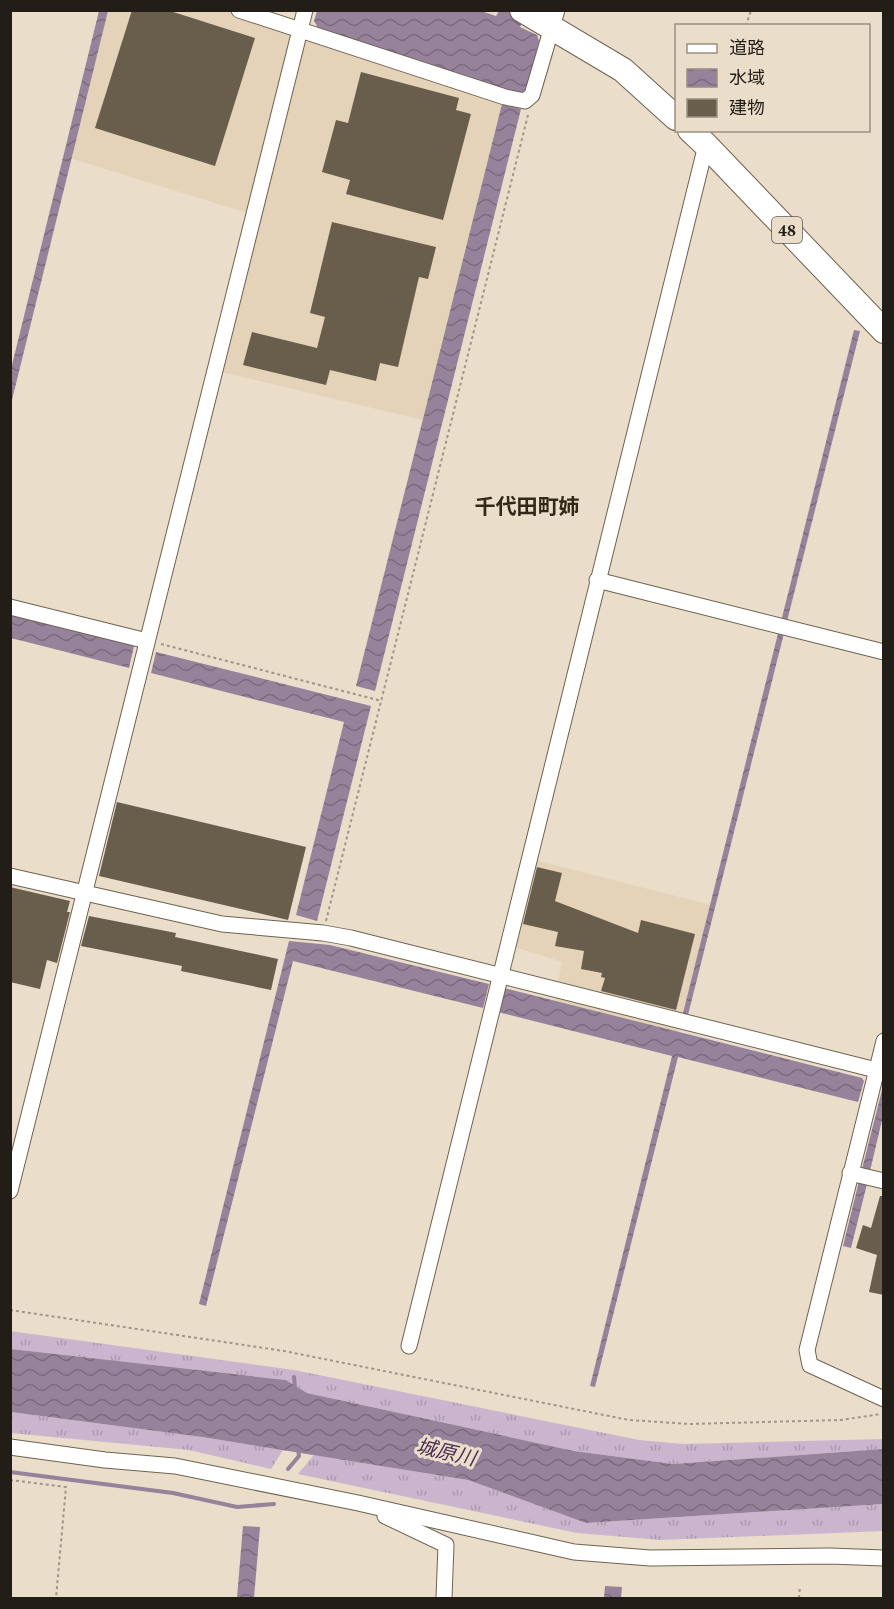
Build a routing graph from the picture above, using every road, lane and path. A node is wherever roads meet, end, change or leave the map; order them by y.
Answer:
1 (239, 10) edge
2 (305, 10) edge
3 (541, 15) edge
4 (299, 30) junction
5 (525, 101) junction
6 (675, 117) edge
7 (698, 138) edge
8 (884, 331) edge
9 (597, 580) junction
10 (10, 606) edge
11 (147, 640) junction
12 (884, 652) edge
13 (382, 701) junction
14 (10, 876) edge
15 (85, 893) junction
16 (323, 933) junction
17 (499, 976) junction
18 (884, 1041) edge
19 (876, 1070) junction
20 (850, 1173) junction
21 (884, 1181) edge
22 (10, 1191) edge
23 (10, 1310) edge
24 (409, 1346) dead end
25 (884, 1399) edge
26 (884, 1413) edge
27 (10, 1447) edge
28 (10, 1480) edge
29 (358, 1503) junction
30 (884, 1558) edge
31 (800, 1586) dead end
32 (56, 1599) edge
33 (444, 1599) edge
34 (799, 1599) edge

1 - 4 street
2 - 4 street
3 - 5 street
3 - 6 main road
4 - 5 street
4 - 11 street
5 - 13 path
7 - 8 main road, 48
7 - 9 street
9 - 12 street
9 - 17 street
10 - 11 street
11 - 13 path
11 - 15 street
13 - 16 path
14 - 15 street
15 - 16 street
15 - 22 street
16 - 17 street
17 - 19 street
17 - 24 street
18 - 19 street
19 - 20 street
20 - 21 street
20 - 25 street
23 - 26 path
27 - 29 street
28 - 32 path
29 - 30 street
29 - 33 street
31 - 34 path

